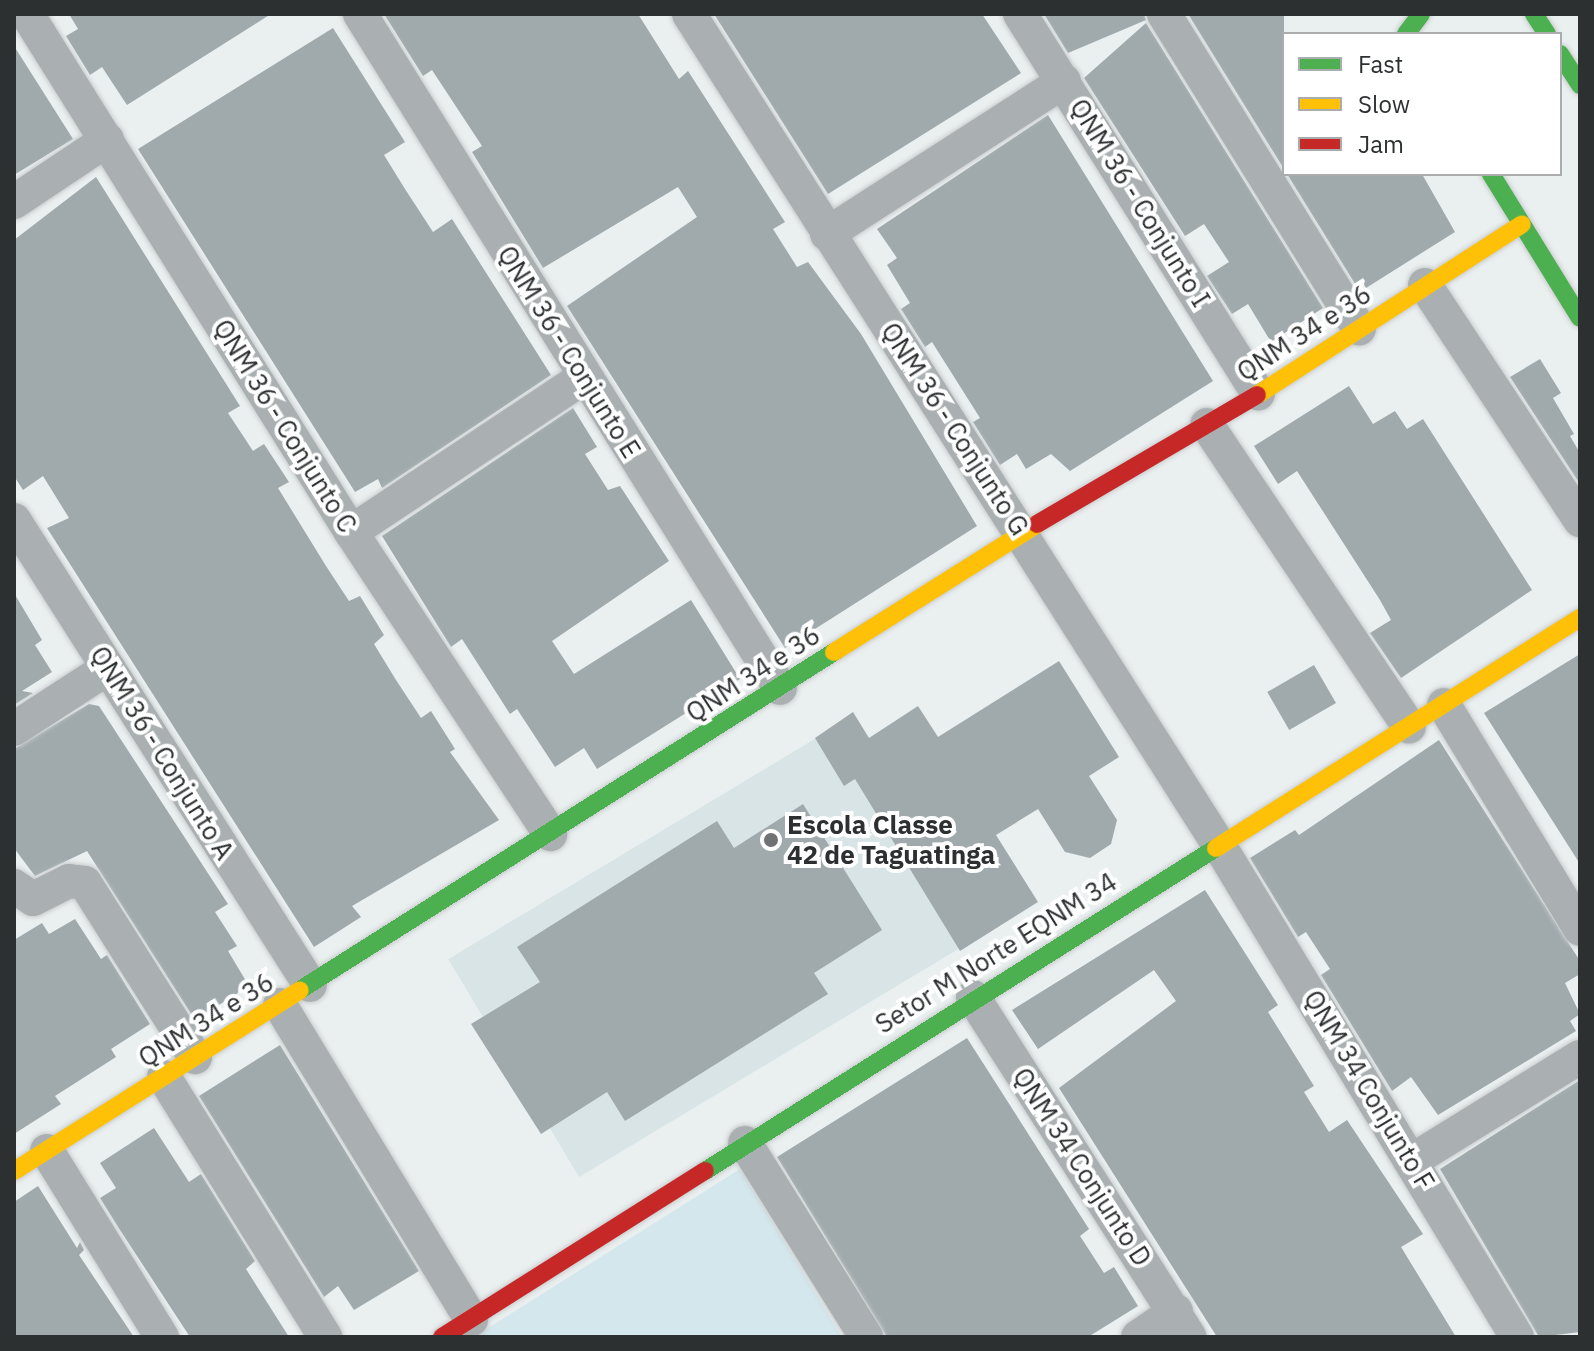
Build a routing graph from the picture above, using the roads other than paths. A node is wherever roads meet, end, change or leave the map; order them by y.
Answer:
1 (27, 14) edge
2 (360, 14) edge
3 (689, 14) edge
4 (1020, 14) edge
5 (1164, 14) edge
6 (1391, 14) edge
7 (1421, 14) edge
8 (1534, 14) edge
9 (1403, 32) edge
10 (1406, 32) edge
11 (1546, 32) edge
12 (1562, 57) edge
13 (1064, 81) junction
14 (1580, 85) edge
15 (107, 140) junction
16 (1492, 176) edge
17 (14, 202) edge
18 (1522, 224) junction
19 (827, 234) junction
20 (1425, 285) junction
21 (1580, 318) edge
22 (1359, 328) junction
23 (584, 377) junction
24 (1258, 394) junction
25 (1207, 425) junction
26 (14, 520) edge
27 (1580, 520) edge
28 (351, 532) junction
29 (1023, 532) junction
30 (1580, 618) edge
31 (108, 668) junction
32 (780, 688) junction
33 (1444, 705) junction
34 (1409, 727) junction
35 (14, 729) edge
36 (550, 834) junction
37 (1219, 845) junction
38 (14, 886) edge
39 (1580, 929) edge
40 (310, 985) junction
41 (973, 997) junction
42 (280, 1005) junction
43 (195, 1057) junction
44 (1580, 1057) edge
45 (164, 1077) junction
46 (745, 1143) junction
47 (47, 1151) junction
48 (1413, 1160) junction
49 (14, 1171) edge
50 (471, 1319) junction
51 (1183, 1324) edge
52 (162, 1337) edge
53 (325, 1337) edge
54 (442, 1337) edge
55 (866, 1337) edge
56 (1138, 1337) edge
57 (1517, 1337) edge

1 - 15 street, QNM 36 - Conjunto C
2 - 23 street, QNM 36 - Conjunto E
3 - 19 street, QNM 36 - Conjunto G
4 - 13 street, QNM 36 - Conjunto I
5 - 22 street
6 - 9 street
7 - 10 street
8 - 11 street
12 - 14 street
13 - 19 street
13 - 24 street, QNM 36 - Conjunto I
15 - 17 street
15 - 28 street, QNM 36 - Conjunto C
16 - 18 street
18 - 20 street, QNM 34 e 36
18 - 21 street
19 - 29 street, QNM 36 - Conjunto G
20 - 22 street, QNM 34 e 36
20 - 27 street
22 - 24 street, QNM 34 e 36
23 - 28 street
23 - 32 street, QNM 36 - Conjunto E
24 - 25 street, QNM 34 e 36
25 - 29 street, QNM 34 e 36
25 - 34 street
26 - 31 street, QNM 36 - Conjunto A
28 - 36 street, QNM 36 - Conjunto C
29 - 32 street, QNM 34 e 36
29 - 37 street, QNM 36 - Conjunto G
30 - 33 street, Setor M Norte EQNM 34
31 - 35 street
31 - 40 street, QNM 36 - Conjunto A
32 - 36 street, QNM 34 e 36
33 - 34 street, Setor M Norte EQNM 34
33 - 39 street
34 - 37 street, Setor M Norte EQNM 34
36 - 40 street, QNM 34 e 36
37 - 41 street, Setor M Norte EQNM 34
37 - 48 street, QNM 34 Conjunto F
38 - 43 street
40 - 42 street, QNM 34 e 36
41 - 46 street, Setor M Norte EQNM 34
41 - 51 street, QNM 34 Conjunto D
42 - 43 street, QNM 34 e 36
42 - 50 street
43 - 45 street, QNM 34 e 36
44 - 48 street
45 - 47 street, QNM 34 e 36
45 - 53 street
46 - 50 street, Setor M Norte EQNM 34
46 - 55 street
47 - 49 street, QNM 34 e 36
47 - 52 street
48 - 57 street, QNM 34 Conjunto F
50 - 54 street, Setor M Norte EQNM 34
51 - 56 street

